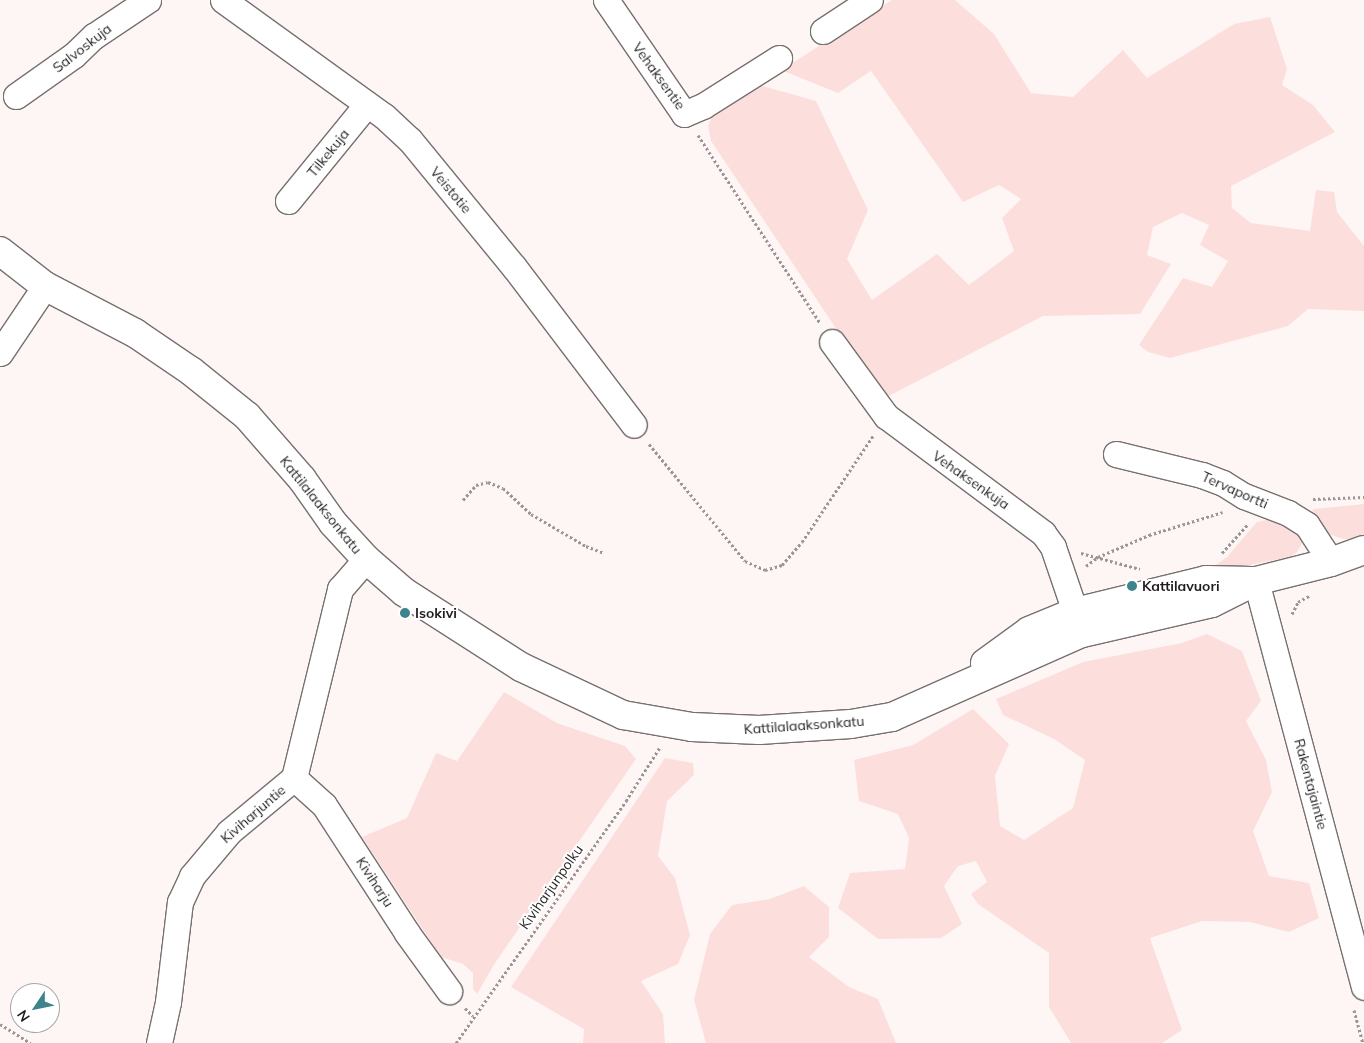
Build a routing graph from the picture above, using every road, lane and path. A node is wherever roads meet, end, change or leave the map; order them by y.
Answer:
1 (148, 0) edge
2 (223, 0) edge
3 (606, 0) edge
4 (870, 0) edge
5 (823, 30) dead end
6 (779, 58) dead end
7 (16, 96) dead end
8 (367, 104) junction
9 (684, 114) junction
10 (288, 202) dead end
11 (0, 251) edge
12 (45, 286) junction
13 (832, 342) joint
14 (0, 353) edge
15 (886, 416) junction
16 (634, 425) joint
17 (1116, 454) dead end
18 (462, 500) dead end
19 (1227, 512) dead end
20 (1054, 547) junction
21 (1364, 550) edge
22 (604, 553) dead end
23 (1098, 557) junction
24 (366, 559) junction
25 (1331, 562) junction
26 (1081, 570) dead end
27 (1150, 572) dead end
28 (1256, 581) junction
29 (1079, 623) junction
30 (663, 742) dead end
31 (294, 778) junction
32 (1364, 987) edge
33 (449, 991) dead end
34 (0, 1024) edge
35 (30, 1043) edge
36 (159, 1043) edge
37 (456, 1043) edge

1 - 7 street, Salvoskuja
2 - 8 street, Veistotie
3 - 9 street, Vehaksentie
4 - 5 street
6 - 9 street, Vehaksentie
8 - 10 street, Tilkekuja
8 - 16 street, Veistotie
9 - 13 path
11 - 12 street, Kattilalaaksonkatu
12 - 14 street
12 - 24 street, Kattilalaaksonkatu
13 - 15 street, Vehaksenkuja
15 - 16 path
15 - 20 street, Vehaksenkuja
17 - 25 street, Tervaportti
18 - 22 path
19 - 23 path
20 - 23 path
20 - 29 street, Vehaksenkuja
21 - 25 street, Kattilalaaksonkatu
23 - 26 path
23 - 27 path
24 - 29 street, Kattilalaaksonkatu
24 - 31 street, Kiviharjuntie
25 - 28 street, Kattilalaaksonkatu
28 - 29 street, Kattilalaaksonkatu
28 - 32 street, Rakentajaintie
30 - 37 path, Kiviharjunpolku
31 - 33 street, Kiviharju
31 - 36 street, Kiviharjuntie
34 - 35 path

